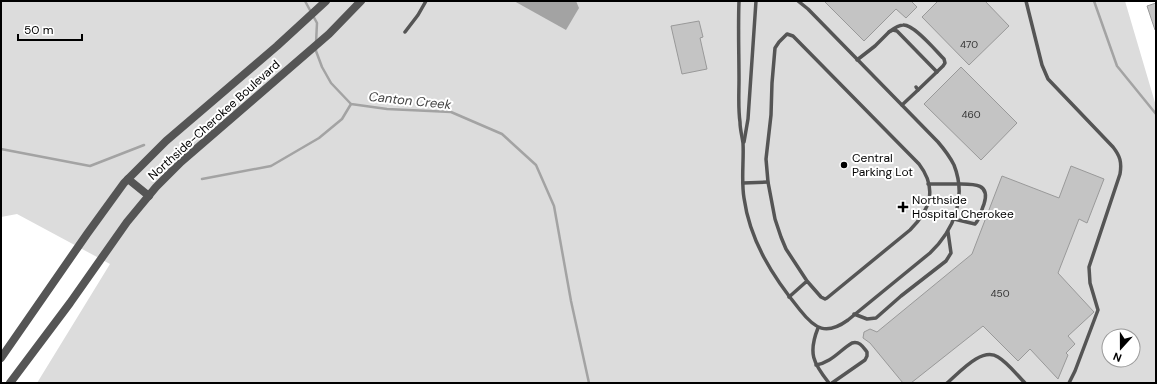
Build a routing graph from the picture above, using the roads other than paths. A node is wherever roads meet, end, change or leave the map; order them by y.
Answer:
1 (326, 1) edge
2 (361, 1) edge
3 (426, 1) edge
4 (739, 1) edge
5 (756, 1) edge
6 (798, 1) edge
7 (1026, 1) edge
8 (405, 32) dead end
9 (889, 32) junction
10 (858, 60) junction
11 (937, 72) junction
12 (902, 105) junction
13 (743, 145) junction
14 (128, 179) junction
15 (768, 182) junction
16 (743, 183) junction
17 (928, 184) junction
18 (958, 184) junction
19 (149, 196) junction
20 (954, 219) junction
21 (948, 232) junction
22 (807, 281) junction
23 (789, 297) junction
24 (854, 314) junction
25 (818, 328) junction
26 (1, 358) edge
27 (816, 365) junction
28 (10, 383) edge
29 (829, 383) edge
30 (832, 383) edge
31 (946, 383) edge
32 (1025, 383) edge
33 (1069, 383) edge

1 - 14 street, Northside-Cherokee Boulevard
2 - 19 street, Northside-Cherokee Boulevard
3 - 8 lane
4 - 13 lane
5 - 13 lane
6 - 10 lane
7 - 33 lane
9 - 10 lane
9 - 11 lane
9 - 11 lane
10 - 12 lane
11 - 12 lane
12 - 18 lane
13 - 16 lane
14 - 19 street
14 - 26 street, Northside-Cherokee Boulevard
15 - 16 lane
15 - 17 lane
15 - 22 lane
16 - 23 lane
17 - 18 lane
17 - 22 lane
18 - 20 lane
18 - 20 lane
19 - 28 street, Northside-Cherokee Boulevard
20 - 21 lane
21 - 24 lane
21 - 24 lane
22 - 23 lane
23 - 25 lane
24 - 25 lane
25 - 27 lane
27 - 29 lane
27 - 30 lane
31 - 32 lane

